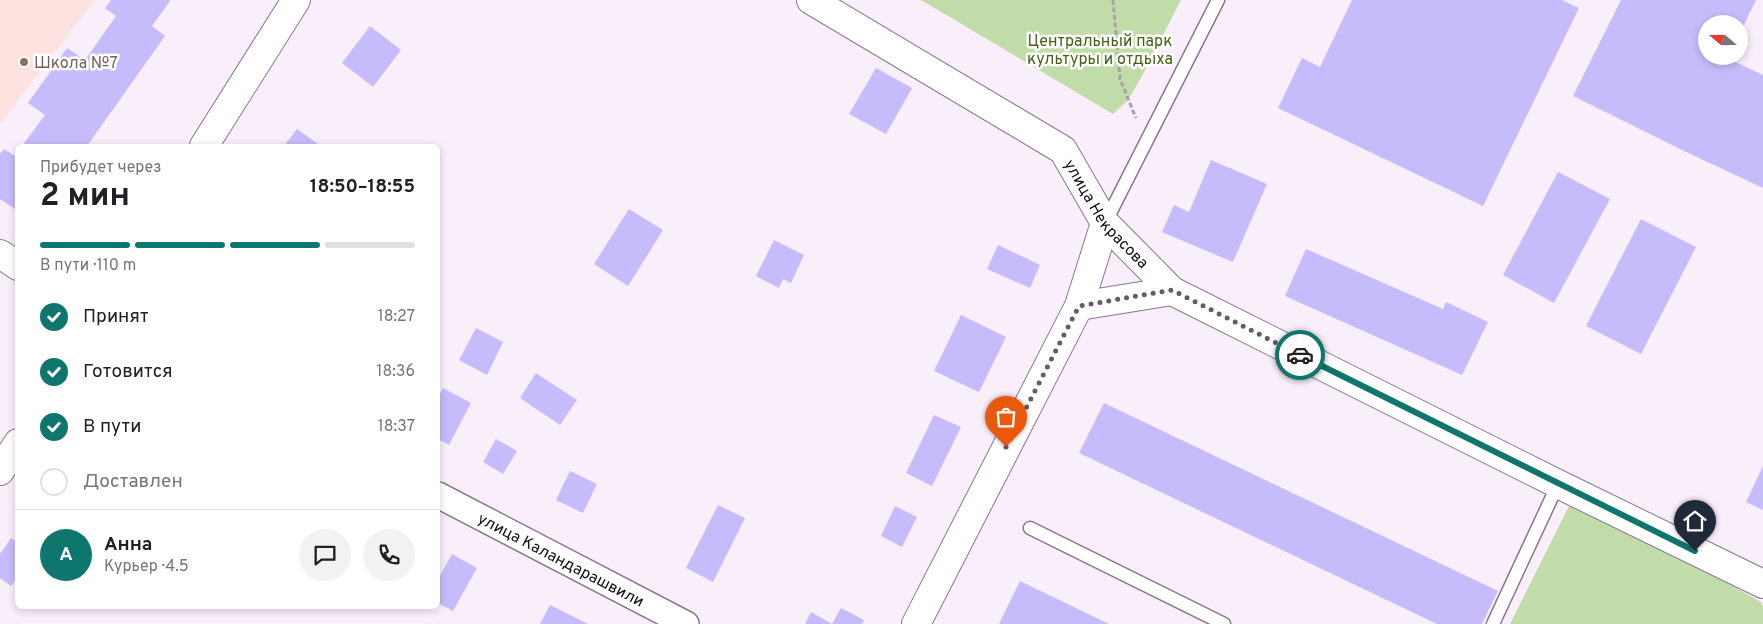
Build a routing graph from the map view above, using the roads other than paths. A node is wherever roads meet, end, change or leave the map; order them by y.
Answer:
1 (296, 0) edge
2 (811, 0) edge
3 (1218, 0) edge
4 (205, 144) edge
5 (1105, 224) junction
6 (0, 254) edge
7 (15, 264) edge
8 (1172, 290) junction
9 (1079, 306) junction
10 (15, 448) edge
11 (0, 472) edge
12 (1558, 484) junction
13 (440, 496) edge
14 (1030, 528) dead end
15 (1763, 584) edge
16 (686, 624) edge
17 (916, 624) edge
18 (1224, 624) edge
19 (1493, 624) edge

1 - 4 main road
2 - 5 main road, улица Некрасова
3 - 5 lane
5 - 8 main road, улица Некрасова
5 - 9 main road
6 - 7 main road
8 - 9 main road
8 - 12 main road, улица Некрасова
9 - 17 main road
10 - 11 main road
12 - 15 main road, улица Некрасова
12 - 19 lane
13 - 16 street, улица Каландарашвили
14 - 18 lane

